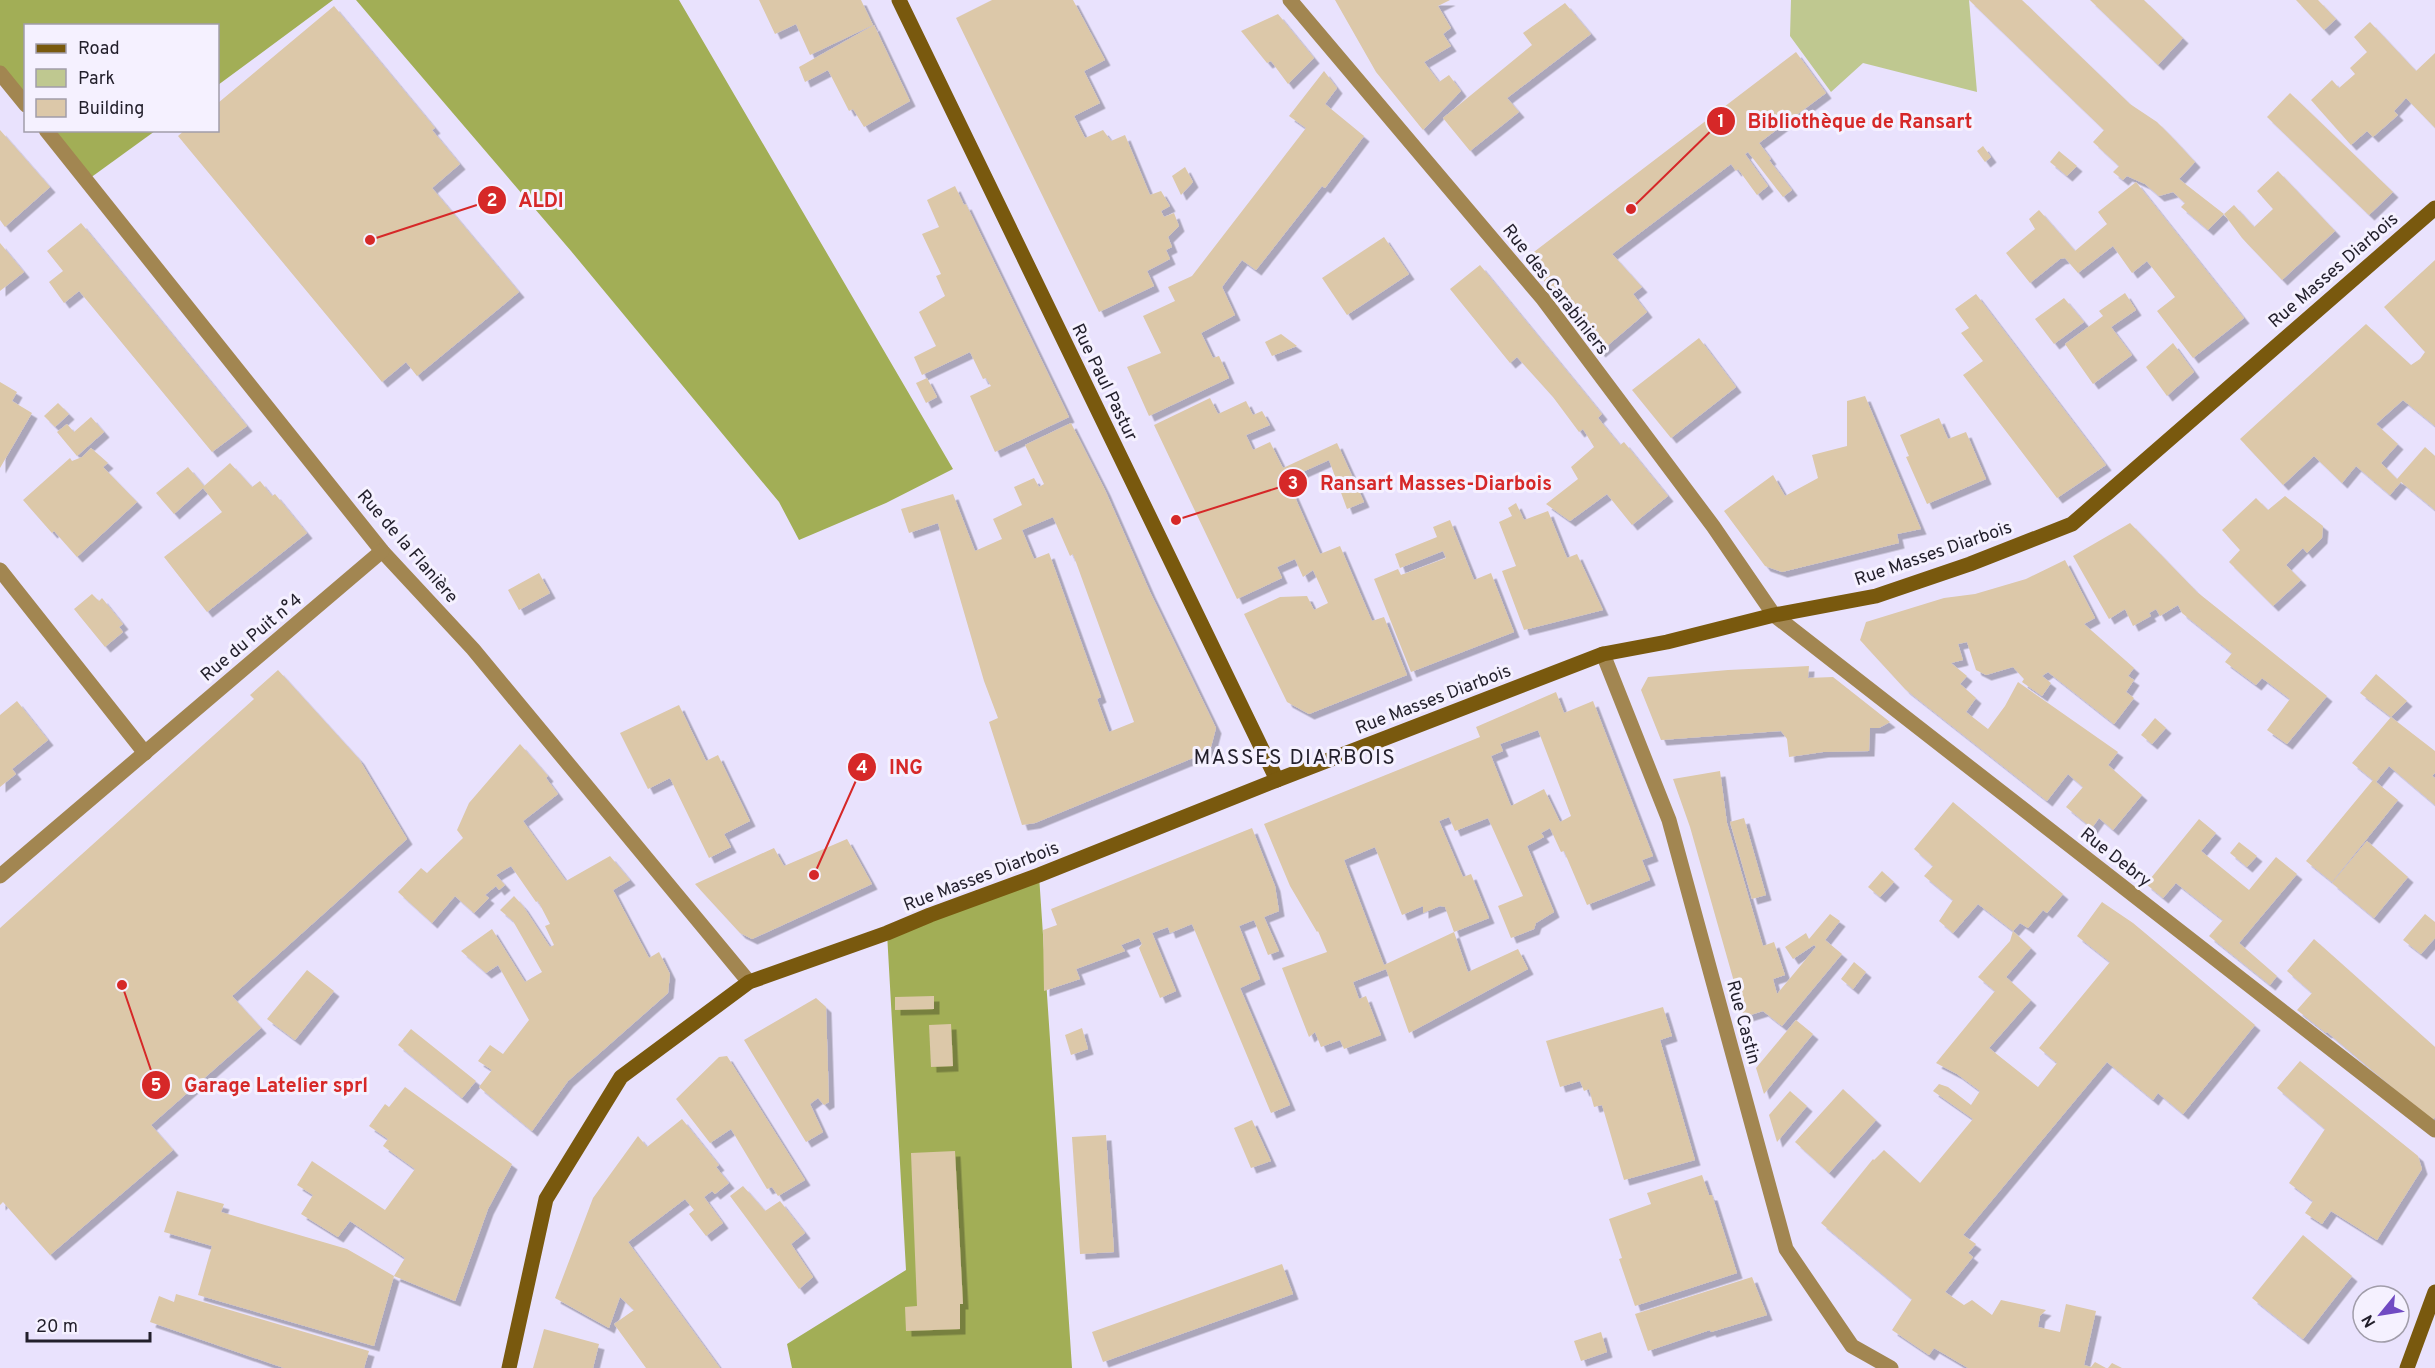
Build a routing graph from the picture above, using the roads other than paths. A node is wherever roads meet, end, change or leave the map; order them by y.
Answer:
1 (899, 0) edge
2 (1290, 0) edge
3 (0, 73) edge
4 (24, 103) edge
5 (48, 132) edge
6 (2435, 208) edge
7 (382, 551) junction
8 (0, 570) edge
9 (1774, 615) junction
10 (1603, 654) junction
11 (145, 753) junction
12 (1277, 780) junction
13 (0, 876) edge
14 (749, 982) junction
15 (2435, 1130) edge
16 (2435, 1292) edge
17 (509, 1368) edge
18 (1892, 1368) edge
19 (2407, 1368) edge

1 - 12 street, Rue Paul Pastur
2 - 9 street, Rue des Carabiniers
3 - 4 street
5 - 7 street, Rue de la Flanière
6 - 9 street, Rue Masses Diarbois
7 - 11 street, Rue du Puit n°4
7 - 14 street, Rue de la Flanière
8 - 11 street
9 - 10 street, Rue Masses Diarbois
9 - 15 street, Rue Debry
10 - 12 street, Rue Masses Diarbois
10 - 18 street, Rue Castin
11 - 13 street, Rue du Puit n°4
12 - 14 street, Rue Masses Diarbois
14 - 17 street, Rue Masses Diarbois
16 - 19 street

